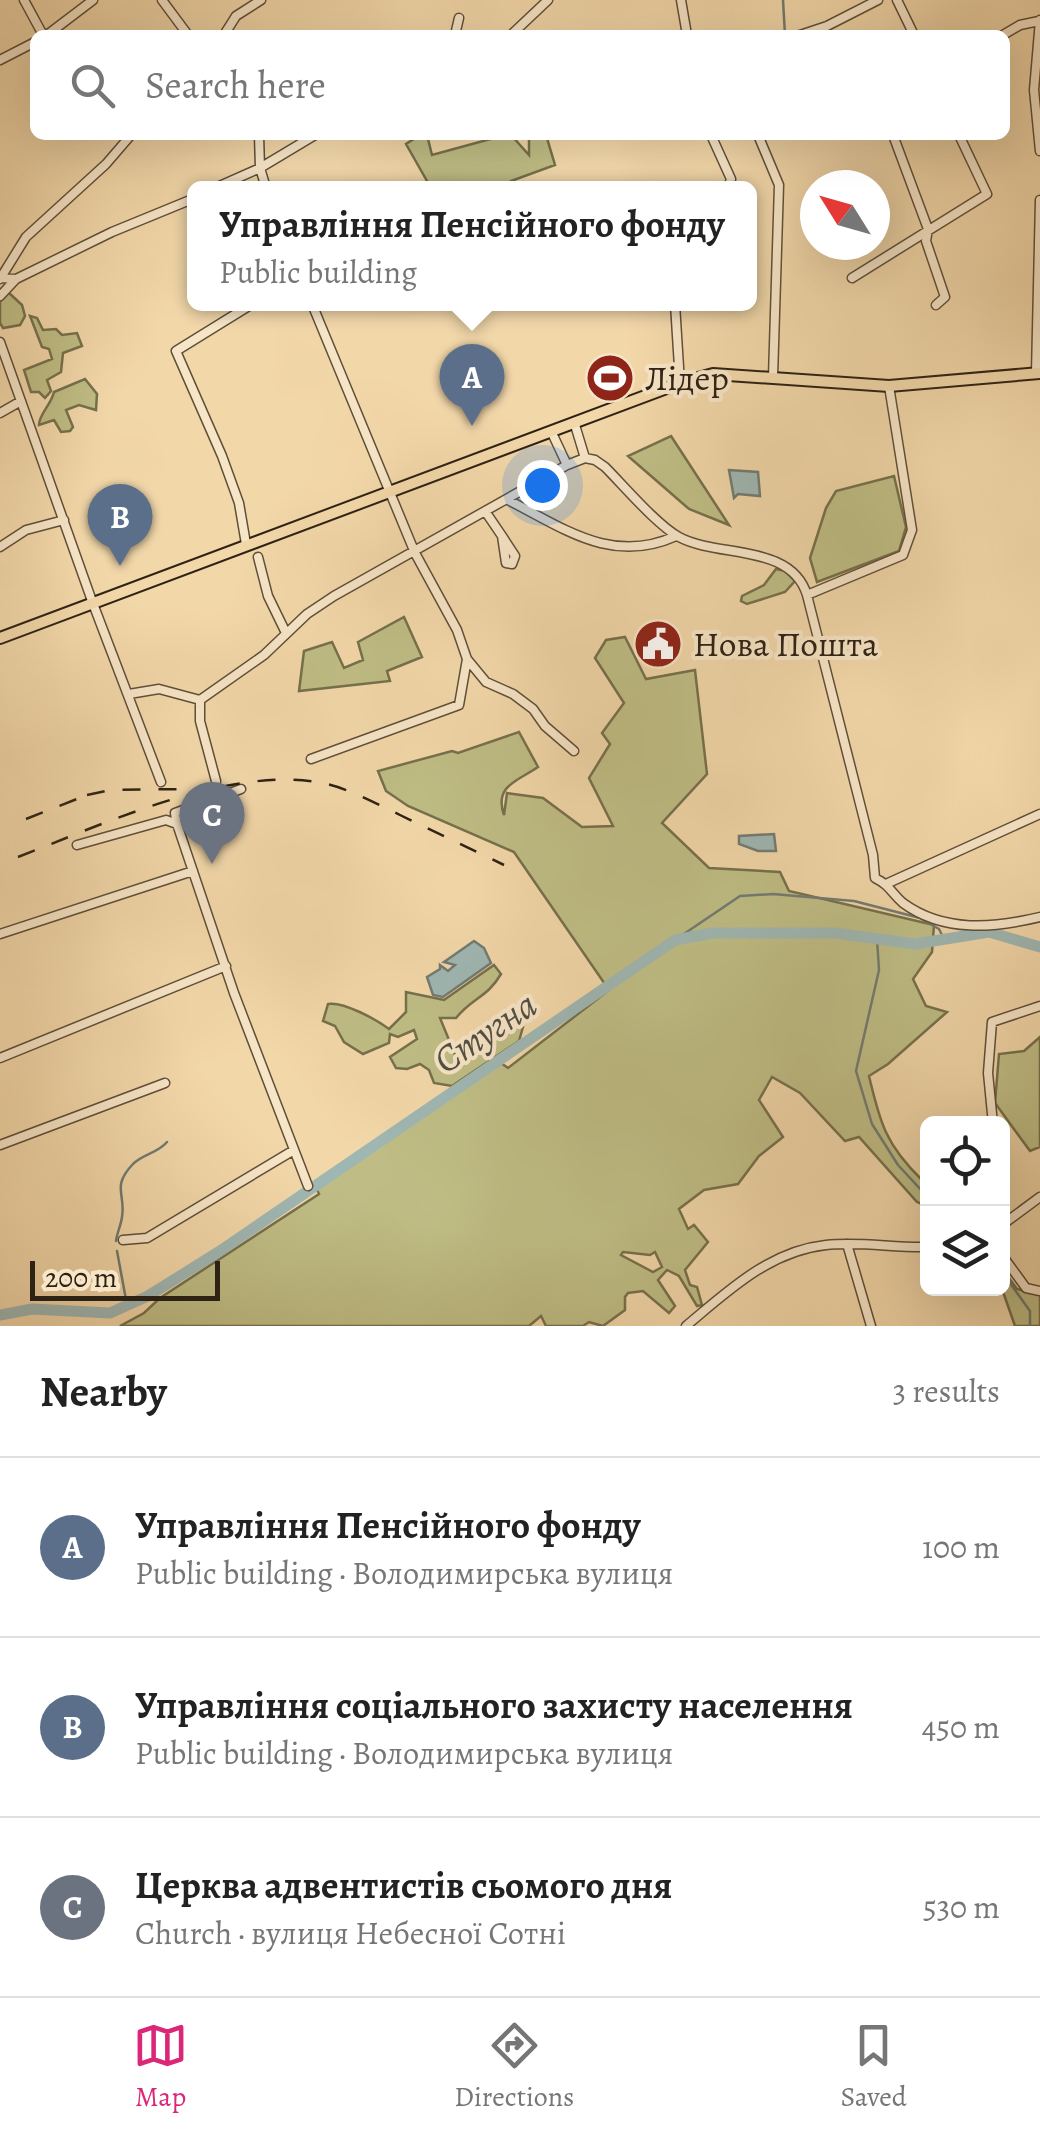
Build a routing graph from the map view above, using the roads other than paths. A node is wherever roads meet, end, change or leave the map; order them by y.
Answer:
1 (24, 0) edge
2 (93, 0) edge
3 (162, 0) edge
4 (261, 0) edge
5 (548, 0) edge
6 (681, 0) edge
7 (878, 0) edge
8 (897, 0) edge
9 (459, 18) dead end
10 (1040, 20) edge
11 (42, 30) edge
12 (52, 30) edge
13 (184, 30) edge
14 (227, 30) edge
15 (455, 30) edge
16 (516, 30) edge
17 (686, 30) edge
18 (815, 30) edge
19 (912, 30) edge
20 (1010, 31) edge
21 (1038, 33) edge
22 (30, 45) edge
23 (0, 60) edge
24 (123, 140) edge
25 (259, 140) edge
26 (307, 140) edge
27 (713, 140) edge
28 (760, 140) edge
29 (895, 140) edge
30 (961, 140) edge
31 (1040, 151) edge
32 (260, 168) junction
33 (231, 181) edge
34 (264, 181) edge
35 (730, 181) edge
36 (1040, 200) edge
37 (187, 201) edge
38 (928, 229) junction
39 (0, 278) edge
40 (852, 278) dead end
41 (16, 279) junction
42 (0, 296) edge
43 (936, 304) dead end
44 (240, 311) edge
45 (315, 311) edge
46 (675, 311) edge
47 (0, 342) edge
48 (1038, 373) edge
49 (773, 377) junction
50 (680, 383) junction
51 (889, 386) junction
52 (21, 401) junction
53 (0, 412) edge
54 (575, 425) junction
55 (552, 432) junction
56 (585, 458) junction
57 (567, 465) junction
58 (391, 491) junction
59 (508, 500) junction
60 (486, 511) junction
61 (64, 520) junction
62 (502, 536) dead end
63 (676, 536) junction
64 (246, 544) junction
65 (0, 547) edge
66 (414, 553) junction
67 (258, 556) dead end
68 (807, 595) junction
69 (92, 601) junction
70 (286, 634) junction
71 (0, 638) edge
72 (467, 659) junction
73 (129, 694) junction
74 (200, 700) junction
75 (574, 751) dead end
76 (310, 759) dead end
77 (216, 781) dead end
78 (161, 782) dead end
79 (241, 789) dead end
80 (1040, 814) edge
81 (176, 824) junction
82 (78, 845) dead end
83 (193, 870) junction
84 (886, 884) junction
85 (1040, 918) edge
86 (0, 934) edge
87 (226, 966) junction
88 (1040, 1006) edge
89 (0, 1058) edge
90 (165, 1082) dead end
91 (992, 1116) edge
92 (0, 1145) edge
93 (294, 1150) junction
94 (308, 1186) dead end
95 (1040, 1197) edge
96 (1010, 1219) edge
97 (123, 1240) dead end
98 (847, 1244) junction
99 (920, 1246) edge
100 (1010, 1265) edge
101 (1040, 1292) edge
102 (686, 1326) edge
103 (871, 1326) edge

1 - 11 street
2 - 12 street
3 - 13 street
4 - 14 street
5 - 16 street
6 - 17 street
7 - 18 street
8 - 19 street
9 - 15 street
10 - 20 street
10 - 21 street
21 - 31 street
22 - 23 street
24 - 39 street
25 - 32 street
26 - 32 street
27 - 35 street
28 - 49 street
29 - 38 street
30 - 38 street
32 - 33 street
32 - 34 street
36 - 48 street
37 - 41 street
38 - 40 street
38 - 43 street
39 - 41 street
41 - 42 street
44 - 64 street
45 - 58 street
46 - 50 street
47 - 52 street
48 - 51 main road
49 - 50 main road
49 - 51 main road
50 - 54 main road
51 - 68 street
52 - 53 street
52 - 61 street
54 - 55 main road
54 - 56 street
55 - 57 street
55 - 58 main road
56 - 57 street
56 - 63 street
57 - 59 street
58 - 64 main road
58 - 66 street
59 - 60 street
59 - 63 street
60 - 62 street
60 - 66 street
61 - 65 street
61 - 69 street
63 - 68 street
64 - 69 main road
66 - 70 street
66 - 72 street
67 - 70 street
68 - 84 street
69 - 71 main road
69 - 73 street
70 - 74 street
72 - 75 street
72 - 76 street
73 - 74 street
73 - 78 street
74 - 77 street
79 - 81 street
80 - 84 street
81 - 82 street
81 - 83 street
83 - 86 street
83 - 87 street
84 - 85 street
87 - 89 street
87 - 93 street
88 - 91 street
90 - 92 street
93 - 94 street
93 - 97 street
95 - 96 street
98 - 99 street
98 - 102 street
98 - 103 street
100 - 101 street

